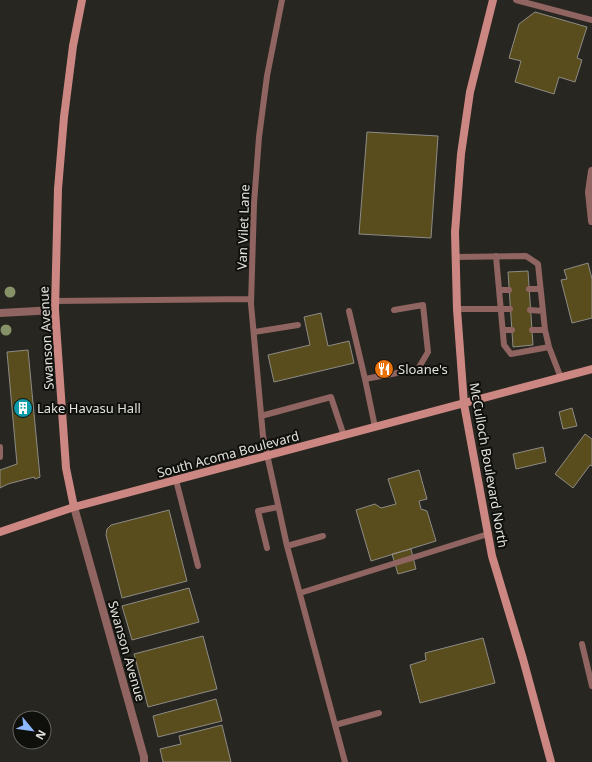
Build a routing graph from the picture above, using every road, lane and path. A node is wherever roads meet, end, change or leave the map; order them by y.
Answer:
1 (82, 0) edge
2 (282, 0) edge
3 (493, 0) edge
4 (516, 0) edge
5 (592, 20) edge
6 (592, 171) edge
7 (592, 221) edge
8 (496, 256) junction
9 (455, 257) junction
10 (529, 289) dead end
11 (540, 289) junction
12 (499, 290) junction
13 (509, 290) dead end
14 (251, 299) junction
15 (55, 306) junction
16 (457, 309) junction
17 (501, 309) junction
18 (510, 309) dead end
19 (394, 310) dead end
20 (530, 310) dead end
21 (543, 310) junction
22 (349, 311) dead end
23 (0, 313) edge
24 (298, 325) dead end
25 (503, 330) junction
26 (512, 330) dead end
27 (532, 330) dead end
28 (545, 330) junction
29 (254, 332) junction
30 (549, 347) junction
31 (592, 369) edge
32 (561, 378) junction
33 (366, 379) junction
34 (464, 404) junction
35 (261, 416) junction
36 (376, 427) junction
37 (344, 436) junction
38 (0, 447) edge
39 (267, 456) junction
40 (0, 457) edge
41 (176, 480) junction
42 (74, 507) junction
43 (278, 507) junction
44 (0, 532) edge
45 (488, 534) junction
46 (323, 536) dead end
47 (287, 546) junction
48 (267, 548) dead end
49 (198, 566) dead end
50 (300, 592) junction
51 (582, 644) dead end
52 (592, 686) edge
53 (378, 713) dead end
54 (335, 725) junction
55 (144, 762) edge
56 (345, 762) edge
57 (552, 762) edge

1 - 15 main road, Swanson Avenue
2 - 14 lane, Van Vilet Lane
3 - 9 main road, McCulloch Boulevard North
4 - 5 lane
6 - 7 street
8 - 9 lane
8 - 11 lane
8 - 12 lane
9 - 16 main road, McCulloch Boulevard North
10 - 11 lane
11 - 21 lane
12 - 13 lane
12 - 17 lane
14 - 15 lane
14 - 29 lane, Van Vilet Lane
15 - 23 street
15 - 42 main road, Swanson Avenue
16 - 17 lane
16 - 34 main road, McCulloch Boulevard North
17 - 18 lane
17 - 25 lane
19 - 33 lane
20 - 21 lane
21 - 28 lane
22 - 33 lane
24 - 29 lane
25 - 26 lane
25 - 30 lane
27 - 28 lane
28 - 30 lane
29 - 35 lane, Van Vilet Lane
30 - 32 lane
31 - 32 main road, South Acoma Boulevard
32 - 34 main road, South Acoma Boulevard
33 - 36 lane
34 - 36 main road, South Acoma Boulevard
34 - 45 main road, McCulloch Boulevard North
35 - 37 lane
35 - 39 lane, Van Vilet Lane
36 - 37 main road, South Acoma Boulevard
37 - 39 main road, South Acoma Boulevard
38 - 40 lane
39 - 41 main road, South Acoma Boulevard
39 - 43 lane, Van Vilet Lane
41 - 42 main road, South Acoma Boulevard
41 - 49 lane
42 - 44 main road, South Acoma Boulevard
42 - 55 street, Swanson Avenue
43 - 47 lane, Van Vilet Lane
43 - 48 lane
45 - 50 lane
45 - 57 main road, McCulloch Boulevard North
46 - 47 lane
47 - 50 lane, Van Vilet Lane
50 - 54 lane, Van Vilet Lane
51 - 52 lane
53 - 54 lane
54 - 56 lane, Van Vilet Lane

